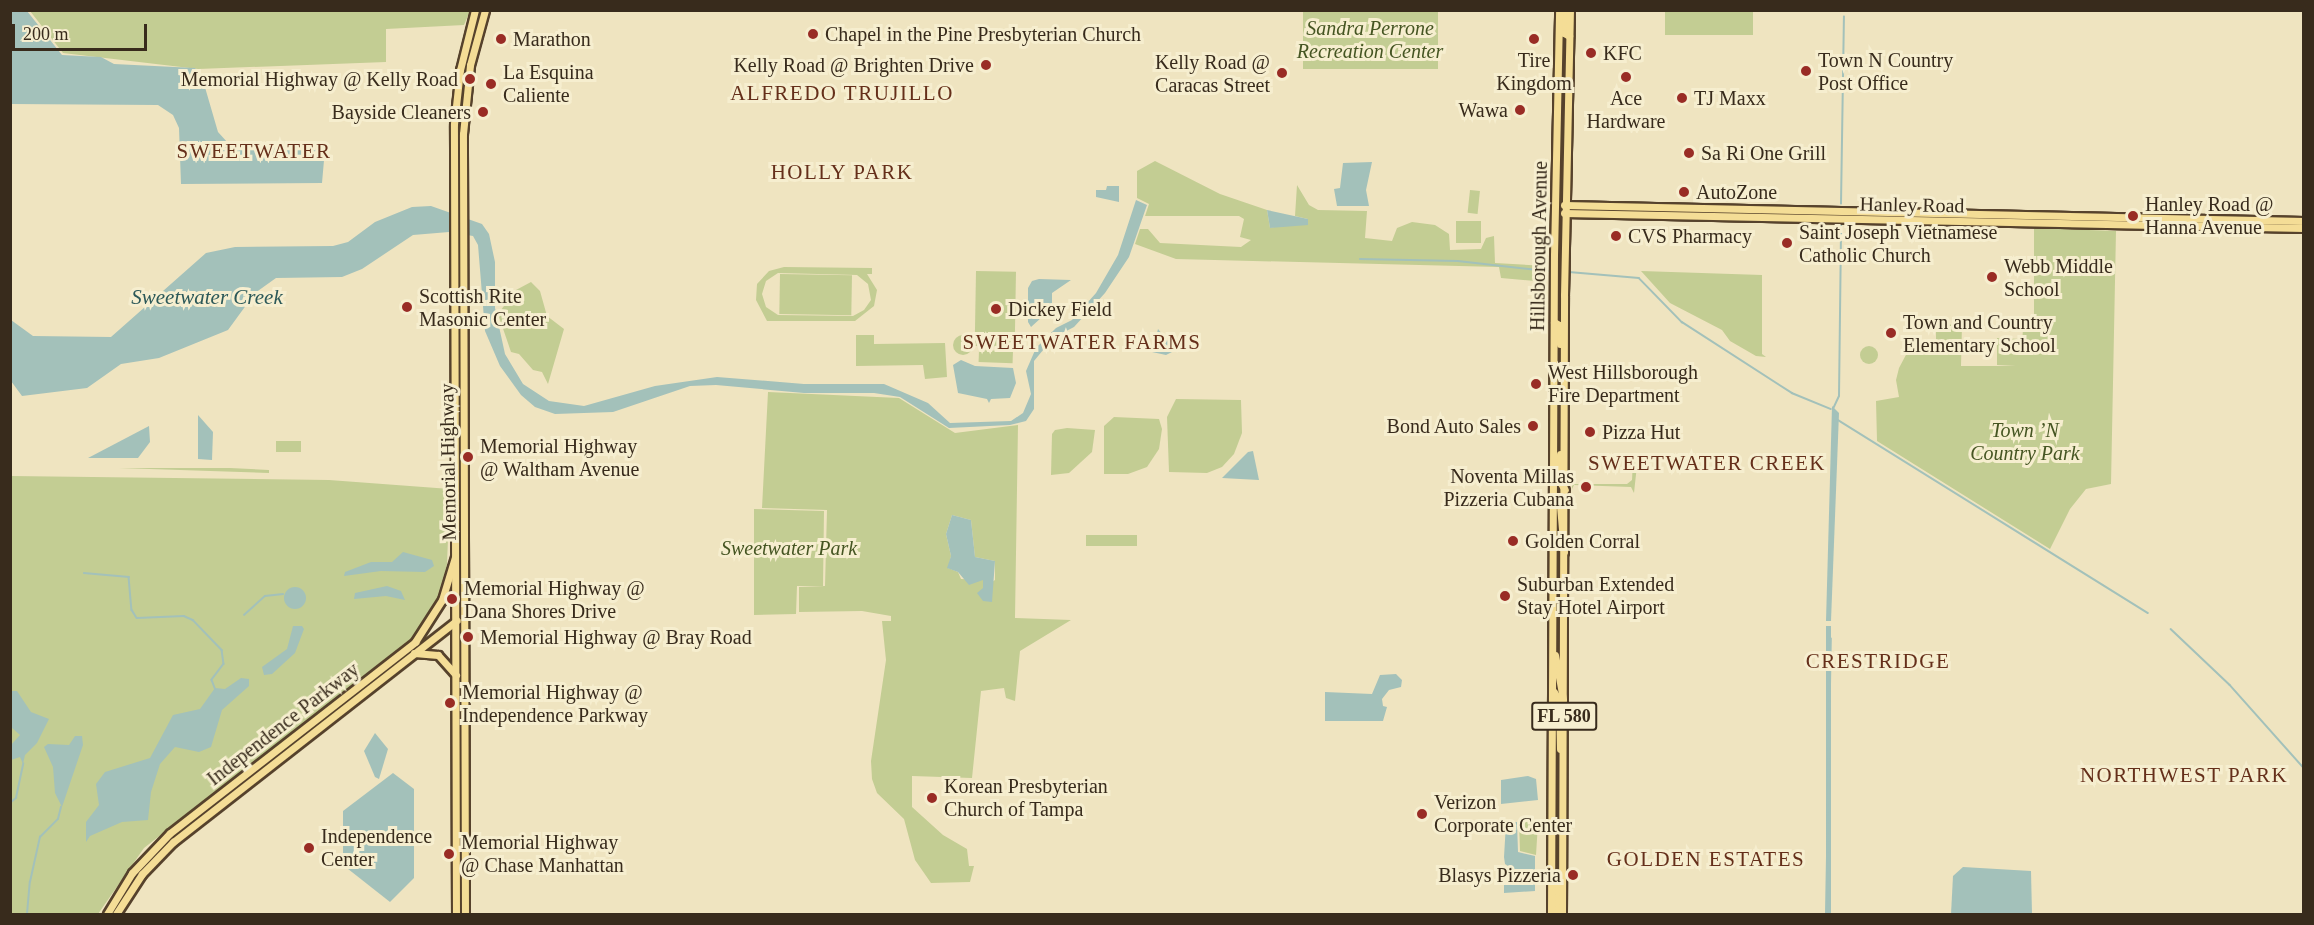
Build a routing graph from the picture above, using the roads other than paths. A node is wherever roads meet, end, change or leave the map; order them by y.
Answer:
1 (475, 10) edge
2 (485, 10) edge
3 (1559, 10) edge
4 (1564, 10) edge
5 (1570, 10) edge
6 (1569, 36) junction
7 (1555, 208) junction
8 (1566, 209) junction
9 (1930, 214) junction
10 (1991, 216) junction
11 (2005, 216) junction
12 (1829, 217) junction
13 (2250, 220) junction
14 (2279, 220) junction
15 (2304, 221) edge
16 (1942, 222) junction
17 (1966, 223) junction
18 (2014, 224) junction
19 (2260, 227) junction
20 (2304, 228) edge
21 (1554, 322) junction
22 (1555, 352) junction
23 (453, 356) junction
24 (462, 356) junction
25 (1566, 361) junction
26 (1566, 395) junction
27 (1556, 399) junction
28 (1555, 425) junction
29 (1566, 435) junction
30 (466, 445) junction
31 (457, 446) junction
32 (1566, 492) junction
33 (1555, 498) junction
34 (457, 546) junction
35 (1566, 557) junction
36 (463, 616) junction
37 (1554, 653) junction
38 (414, 654) junction
39 (457, 676) junction
40 (1553, 690) junction
41 (457, 700) junction
42 (465, 700) junction
43 (1564, 700) junction
44 (1563, 755) junction
45 (456, 765) junction
46 (465, 765) junction
47 (456, 837) junction
48 (465, 837) junction
49 (1551, 871) junction
50 (107, 915) edge
51 (116, 915) edge
52 (456, 915) edge
53 (465, 915) edge
54 (1551, 915) edge
55 (1557, 915) edge
56 (1562, 915) edge

1 - 23 main road, Memorial Highway
2 - 24 main road, Memorial Highway
3 - 7 main road, Hillsborough Avenue / FL 580
4 - 6 main road
5 - 6 main road, Hillsborough Avenue / FL 580
6 - 8 main road, Hillsborough Avenue / FL 580
7 - 8 main road, Hanley Road
7 - 21 main road, Hillsborough Avenue / FL 580
8 - 12 main road, Hanley Road
8 - 25 main road, Hillsborough Avenue / FL 580
9 - 10 main road, Hanley Road
9 - 12 main road, Hanley Road
9 - 16 main road
10 - 11 main road, Hanley Road
10 - 17 main road
11 - 13 main road, Hanley Road
11 - 18 main road
12 - 16 main road, Hanley Road
13 - 14 main road, Hanley Road
13 - 19 main road
14 - 15 main road, Hanley Road
14 - 19 main road
16 - 17 main road, Hanley Road
17 - 18 main road, Hanley Road
18 - 19 main road, Hanley Road
19 - 20 main road, Hanley Road
21 - 22 main road, Hillsborough Avenue / FL 580
21 - 25 main road
22 - 26 main road
22 - 27 main road, Hillsborough Avenue / FL 580
23 - 24 main road
23 - 31 main road, Memorial Highway
24 - 30 main road, Memorial Highway
25 - 26 main road, Hillsborough Avenue / FL 580
26 - 29 main road, Hillsborough Avenue / FL 580
27 - 28 main road, Hillsborough Avenue / FL 580
27 - 29 main road
28 - 32 main road
28 - 33 main road, Hillsborough Avenue / FL 580
29 - 32 main road, Hillsborough Avenue / FL 580
30 - 31 main road
30 - 36 main road, Memorial Highway
31 - 34 main road, Memorial Highway
32 - 35 main road, Hillsborough Avenue / FL 580
33 - 35 main road
33 - 37 main road, Hillsborough Avenue / FL 580
34 - 36 main road, Memorial Highway
34 - 50 main road, Independence Parkway
35 - 43 main road, Hillsborough Avenue / FL 580
36 - 38 main road, Independence Parkway
36 - 39 main road, Memorial Highway
36 - 42 main road, Memorial Highway
37 - 40 main road, Hillsborough Avenue / FL 580
37 - 43 main road
38 - 39 main road
38 - 51 main road, Independence Parkway
39 - 41 main road, Memorial Highway
40 - 44 main road
40 - 49 main road, Hillsborough Avenue / FL 580
41 - 42 main road
41 - 45 main road, Memorial Highway
42 - 46 main road, Memorial Highway
43 - 44 main road, Hillsborough Avenue / FL 580
44 - 56 main road, Hillsborough Avenue / FL 580
45 - 46 main road
45 - 47 main road, Memorial Highway
46 - 48 main road, Memorial Highway
47 - 48 main road
47 - 52 main road, Memorial Highway
48 - 53 main road, Memorial Highway
49 - 54 main road, Hillsborough Avenue / FL 580
49 - 55 main road

